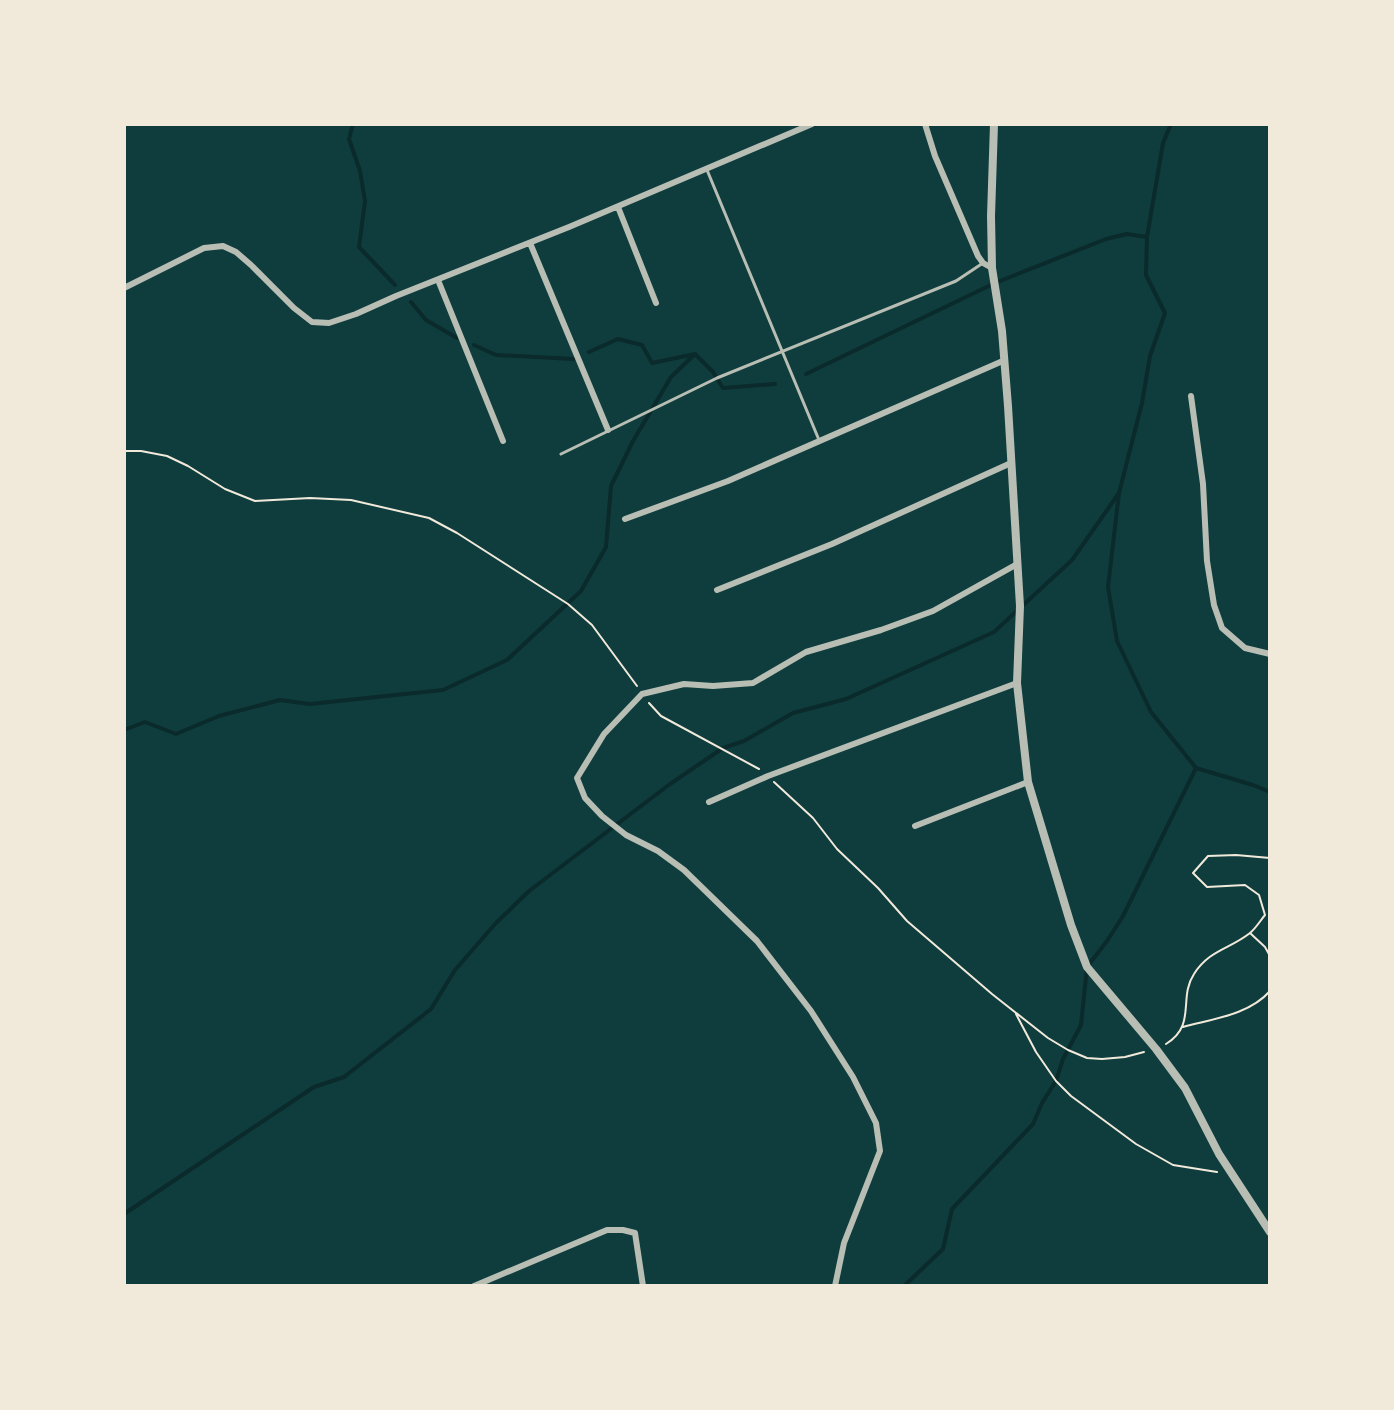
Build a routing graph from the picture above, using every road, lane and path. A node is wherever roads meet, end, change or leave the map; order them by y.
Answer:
1 (812, 124) edge
2 (925, 124) edge
3 (994, 124) edge
4 (706, 170) junction
5 (618, 207) junction
6 (530, 243) junction
7 (983, 263) junction
8 (992, 268) junction
9 (438, 280) junction
10 (124, 288) edge
11 (656, 303) dead end
12 (782, 352) junction
13 (1005, 360) junction
14 (1191, 396) dead end
15 (608, 430) junction
16 (503, 441) dead end
17 (819, 441) junction
18 (561, 454) dead end
19 (1011, 463) junction
20 (626, 519) dead end
21 (1017, 564) junction
22 (717, 590) dead end
23 (1269, 654) edge
24 (1017, 682) junction
25 (1028, 782) junction
26 (709, 802) dead end
27 (915, 826) dead end
28 (1250, 933) dead end
29 (1269, 956) edge
30 (1269, 991) edge
31 (1014, 1011) dead end
32 (1183, 1027) dead end
33 (1233, 1176) junction
34 (1269, 1232) edge
35 (474, 1286) edge
36 (643, 1286) edge
37 (835, 1286) edge

1 - 4 street
2 - 7 street
3 - 8 street
4 - 5 street
4 - 12 lane
5 - 6 street
5 - 11 street
6 - 9 street
6 - 15 street
7 - 8 street
7 - 12 lane
8 - 13 street
9 - 10 street
9 - 16 street
12 - 15 lane
12 - 17 lane
13 - 17 street
13 - 19 street
14 - 23 street
15 - 18 lane
17 - 20 street
19 - 21 street
19 - 22 street
21 - 24 street
21 - 37 street
24 - 25 street
24 - 26 street
25 - 27 street
25 - 33 street
28 - 29 path
30 - 32 path
31 - 33 path
33 - 34 street
35 - 36 street

